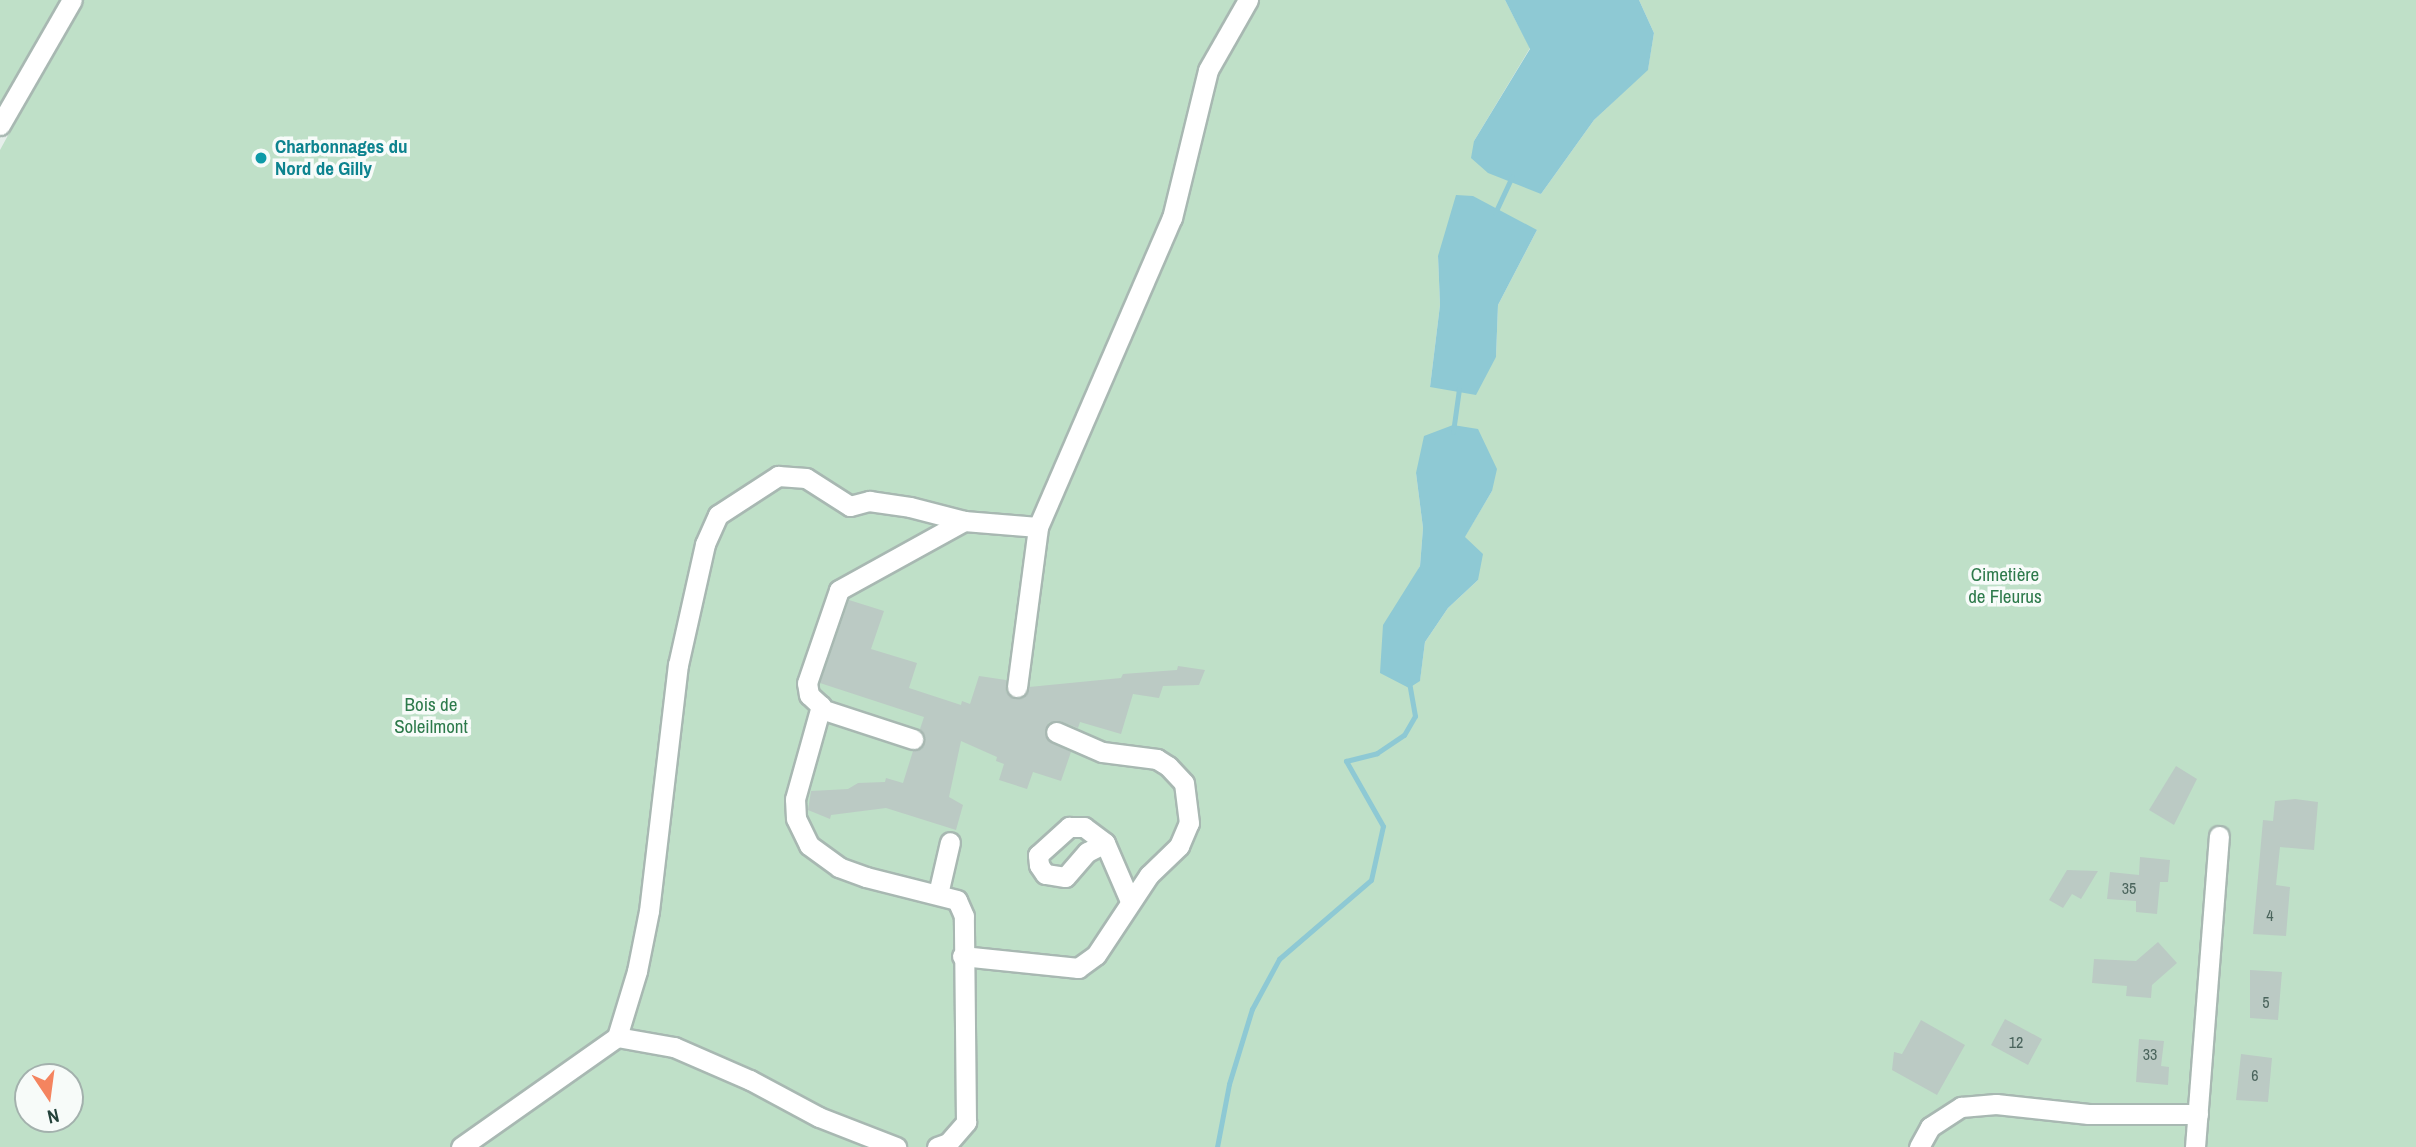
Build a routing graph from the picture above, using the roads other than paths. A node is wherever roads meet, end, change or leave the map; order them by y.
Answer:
1 (72, 0) edge
2 (1248, 0) edge
3 (0, 125) edge
4 (964, 521) junction
5 (1038, 527) junction
6 (1017, 687) dead end
7 (821, 709) junction
8 (1056, 732) dead end
9 (913, 739) dead end
10 (2219, 836) dead end
11 (950, 842) dead end
12 (1105, 843) dead end
13 (938, 894) junction
14 (1130, 901) junction
15 (962, 956) junction
16 (617, 1037) junction
17 (2198, 1114) junction
18 (460, 1147) edge
19 (896, 1147) edge
20 (937, 1147) edge
21 (1919, 1147) edge
22 (2195, 1147) edge

1 - 3 street
2 - 5 street
4 - 5 street
4 - 7 street
4 - 16 street
5 - 6 street
7 - 9 street
7 - 13 street
8 - 14 street
10 - 17 street
11 - 13 street
12 - 14 street
13 - 15 street
14 - 15 street
15 - 20 street
16 - 18 street
16 - 19 street
17 - 21 street
17 - 22 street

